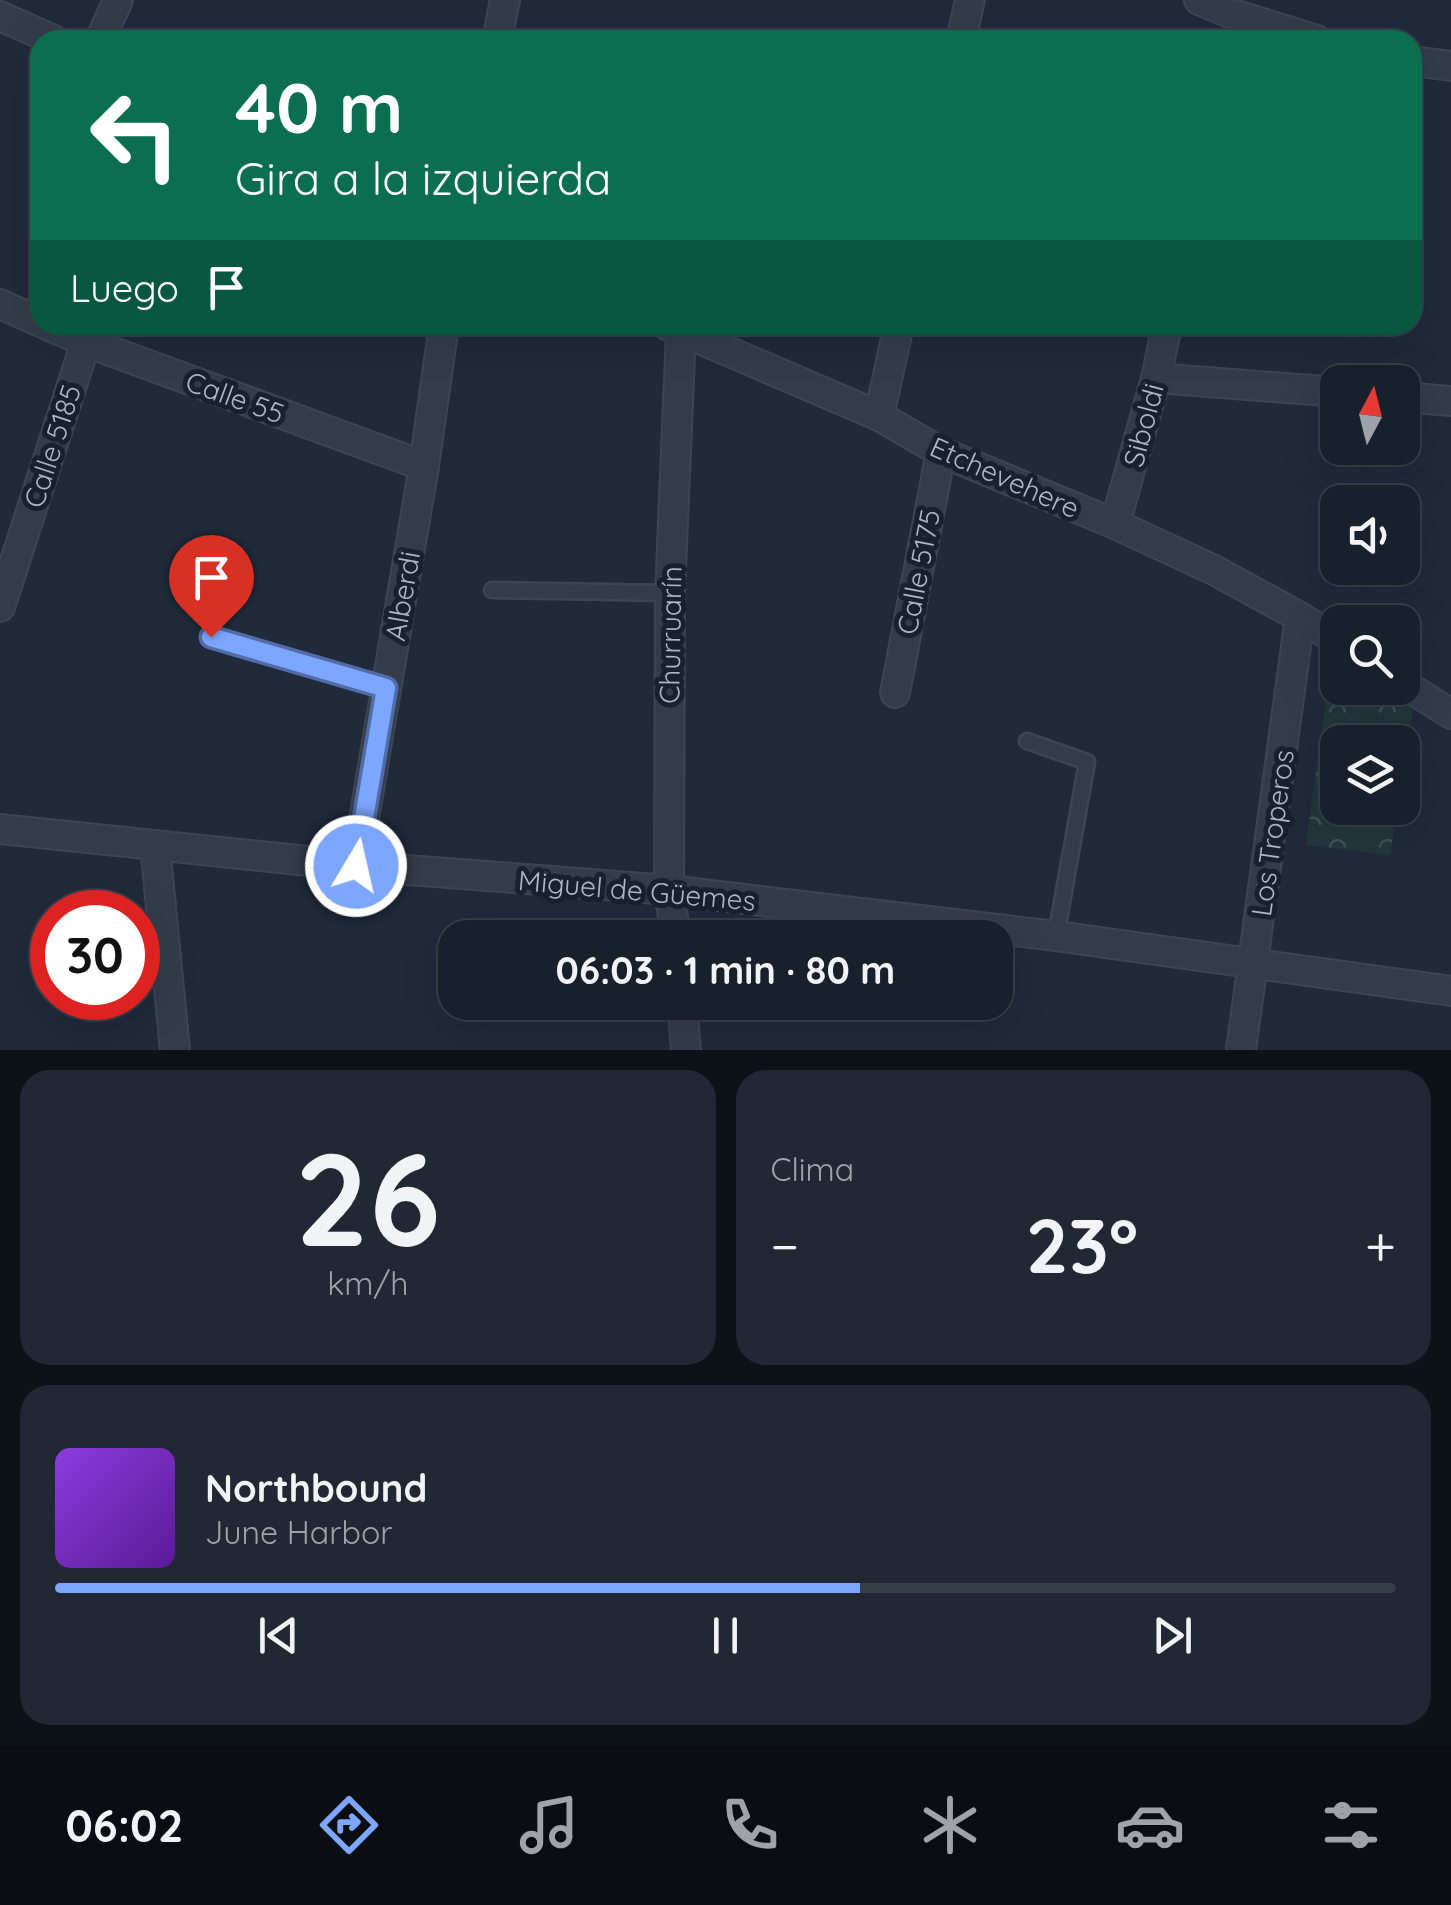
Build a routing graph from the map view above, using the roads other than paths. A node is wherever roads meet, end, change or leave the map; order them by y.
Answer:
1 (118, 0) edge
2 (505, 0) edge
3 (970, 0) edge
4 (1199, 0) edge
5 (0, 16) edge
6 (1227, 27) edge
7 (32, 30) edge
8 (104, 30) edge
9 (499, 30) edge
10 (963, 30) edge
11 (1422, 62) edge
12 (1451, 66) edge
13 (0, 304) edge
14 (30, 318) edge
15 (70, 335) edge
16 (443, 335) edge
17 (674, 335) edge
18 (690, 335) edge
19 (897, 335) edge
20 (1165, 335) edge
21 (86, 342) junction
22 (1156, 378) junction
23 (1320, 391) edge
24 (1420, 398) edge
25 (1451, 401) edge
26 (880, 416) junction
27 (941, 452) junction
28 (424, 466) junction
29 (1116, 524) junction
30 (492, 590) dead end
31 (670, 593) junction
32 (0, 607) edge
33 (1300, 616) junction
34 (1320, 629) edge
35 (211, 637) dead end
36 (386, 688) junction
37 (894, 693) dead end
38 (1420, 694) edge
39 (1451, 714) edge
40 (1026, 742) dead end
41 (0, 829) edge
42 (155, 845) junction
43 (356, 866) junction
44 (668, 890) junction
45 (673, 920) edge
46 (1056, 936) junction
47 (1254, 963) junction
48 (1451, 992) edge
49 (684, 1020) edge
50 (175, 1050) edge
51 (686, 1050) edge
52 (1241, 1050) edge

1 - 8 street
2 - 9 street
3 - 10 street
4 - 6 street
5 - 7 street
11 - 12 street
13 - 14 street
15 - 21 street, Calle 55
16 - 28 street, Alberdi
17 - 31 street, Churruarín
18 - 26 street, Etchevehere
19 - 26 street
20 - 22 street, Siboldi
21 - 28 street, Calle 55
21 - 32 street, Calle 5185
22 - 23 street
22 - 29 street, Siboldi
24 - 25 street
26 - 27 street, Etchevehere
27 - 29 street, Etchevehere
27 - 37 street, Calle 5175
28 - 36 street, Alberdi
29 - 33 street, Etchevehere
30 - 31 lane
31 - 44 street, Churruarín
33 - 34 street, Etchevehere
33 - 47 street, Los Troperos
35 - 36 lane
36 - 43 street, Alberdi
38 - 39 street
40 - 46 lane
41 - 42 street, Miguel de Güemes
42 - 43 street, Miguel de Güemes
42 - 50 street
43 - 44 street, Miguel de Güemes
44 - 45 street, Churruarín
44 - 46 street, Miguel de Güemes
46 - 47 street, Miguel de Güemes
47 - 48 street, Miguel de Güemes
47 - 52 street, Los Troperos
49 - 51 street

